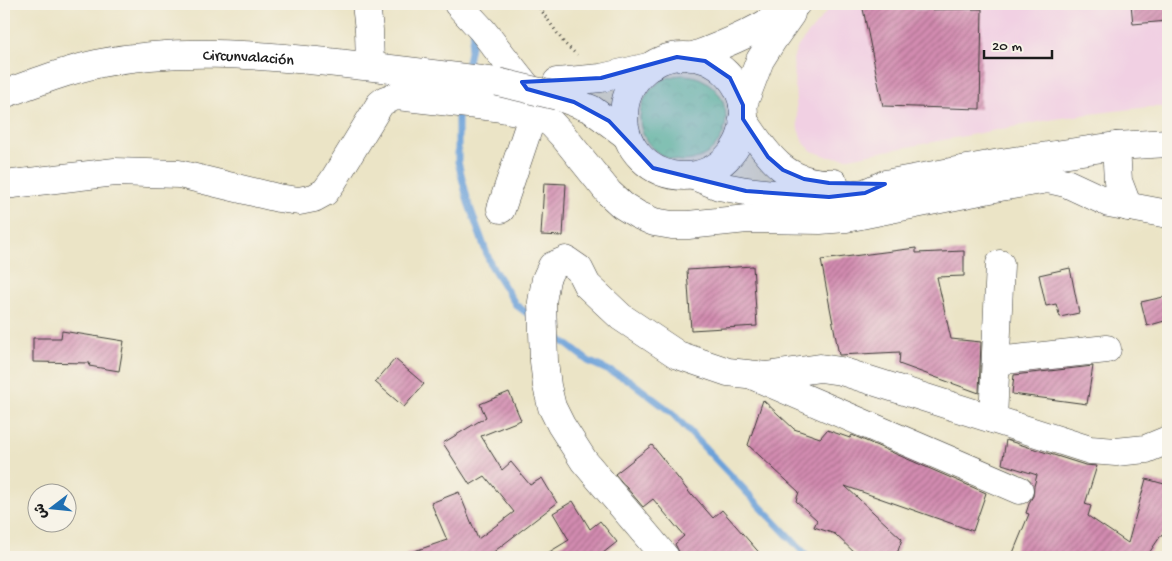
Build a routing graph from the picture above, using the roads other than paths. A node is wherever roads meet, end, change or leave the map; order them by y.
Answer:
1 (366, 4) edge
2 (458, 4) edge
3 (796, 4) edge
4 (691, 57) junction
5 (652, 66) junction
6 (377, 67) junction
7 (557, 89) junction
8 (4, 94) edge
9 (496, 94) junction
10 (591, 109) junction
11 (743, 112) junction
12 (533, 114) junction
13 (626, 135) junction
14 (564, 136) junction
15 (1168, 143) edge
16 (1116, 146) junction
17 (694, 176) junction
18 (4, 184) edge
19 (885, 184) junction
20 (1128, 206) junction
21 (501, 209) dead end
22 (1168, 214) edge
23 (1000, 264) dead end
24 (1107, 349) dead end
25 (996, 361) junction
26 (748, 374) junction
27 (993, 419) junction
28 (1168, 440) edge
29 (1019, 490) dead end
30 (657, 555) edge

1 - 6 main road
2 - 12 main road
3 - 4 main road
3 - 11 main road
4 - 5 main road
4 - 11 main road
5 - 7 main road
5 - 13 main road
6 - 8 main road, Circunvalación
6 - 9 main road, Circunvalación
7 - 9 main road, bridge
7 - 10 main road
9 - 12 main road
9 - 18 main road
10 - 13 main road
10 - 14 main road
11 - 17 main road
11 - 19 main road
12 - 14 main road
12 - 21 main road
13 - 17 main road
14 - 20 main road
15 - 16 main road
16 - 19 main road
16 - 20 main road
17 - 19 main road
20 - 22 main road
23 - 25 main road
24 - 25 main road
25 - 27 main road
26 - 27 main road
26 - 29 main road
26 - 30 main road
27 - 28 main road

